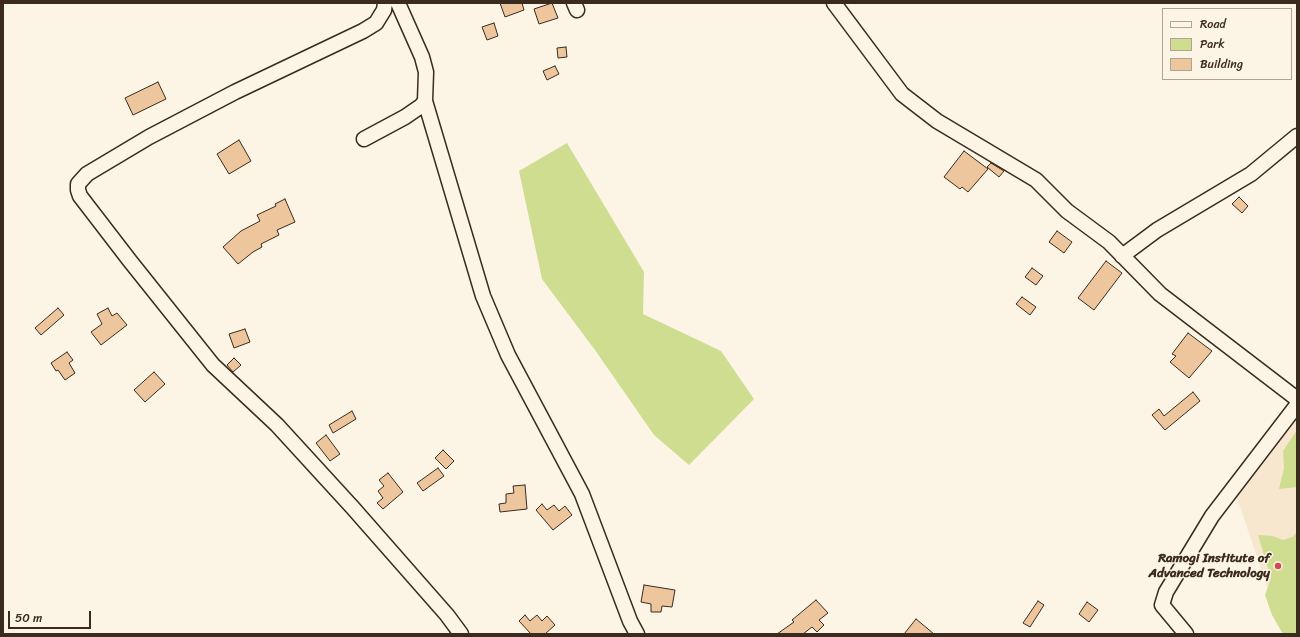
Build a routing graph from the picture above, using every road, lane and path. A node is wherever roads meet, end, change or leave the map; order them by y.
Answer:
1 (385, 3) edge
2 (398, 3) edge
3 (834, 3) edge
4 (425, 101) junction
5 (1297, 136) edge
6 (364, 139) dead end
7 (1122, 256) junction
8 (1297, 399) edge
9 (1297, 405) edge
10 (461, 634) edge
11 (637, 634) edge
12 (1186, 634) edge

1 - 10 street
2 - 4 street
3 - 7 street
4 - 6 street
4 - 11 street
5 - 7 street
7 - 8 street
9 - 12 street

